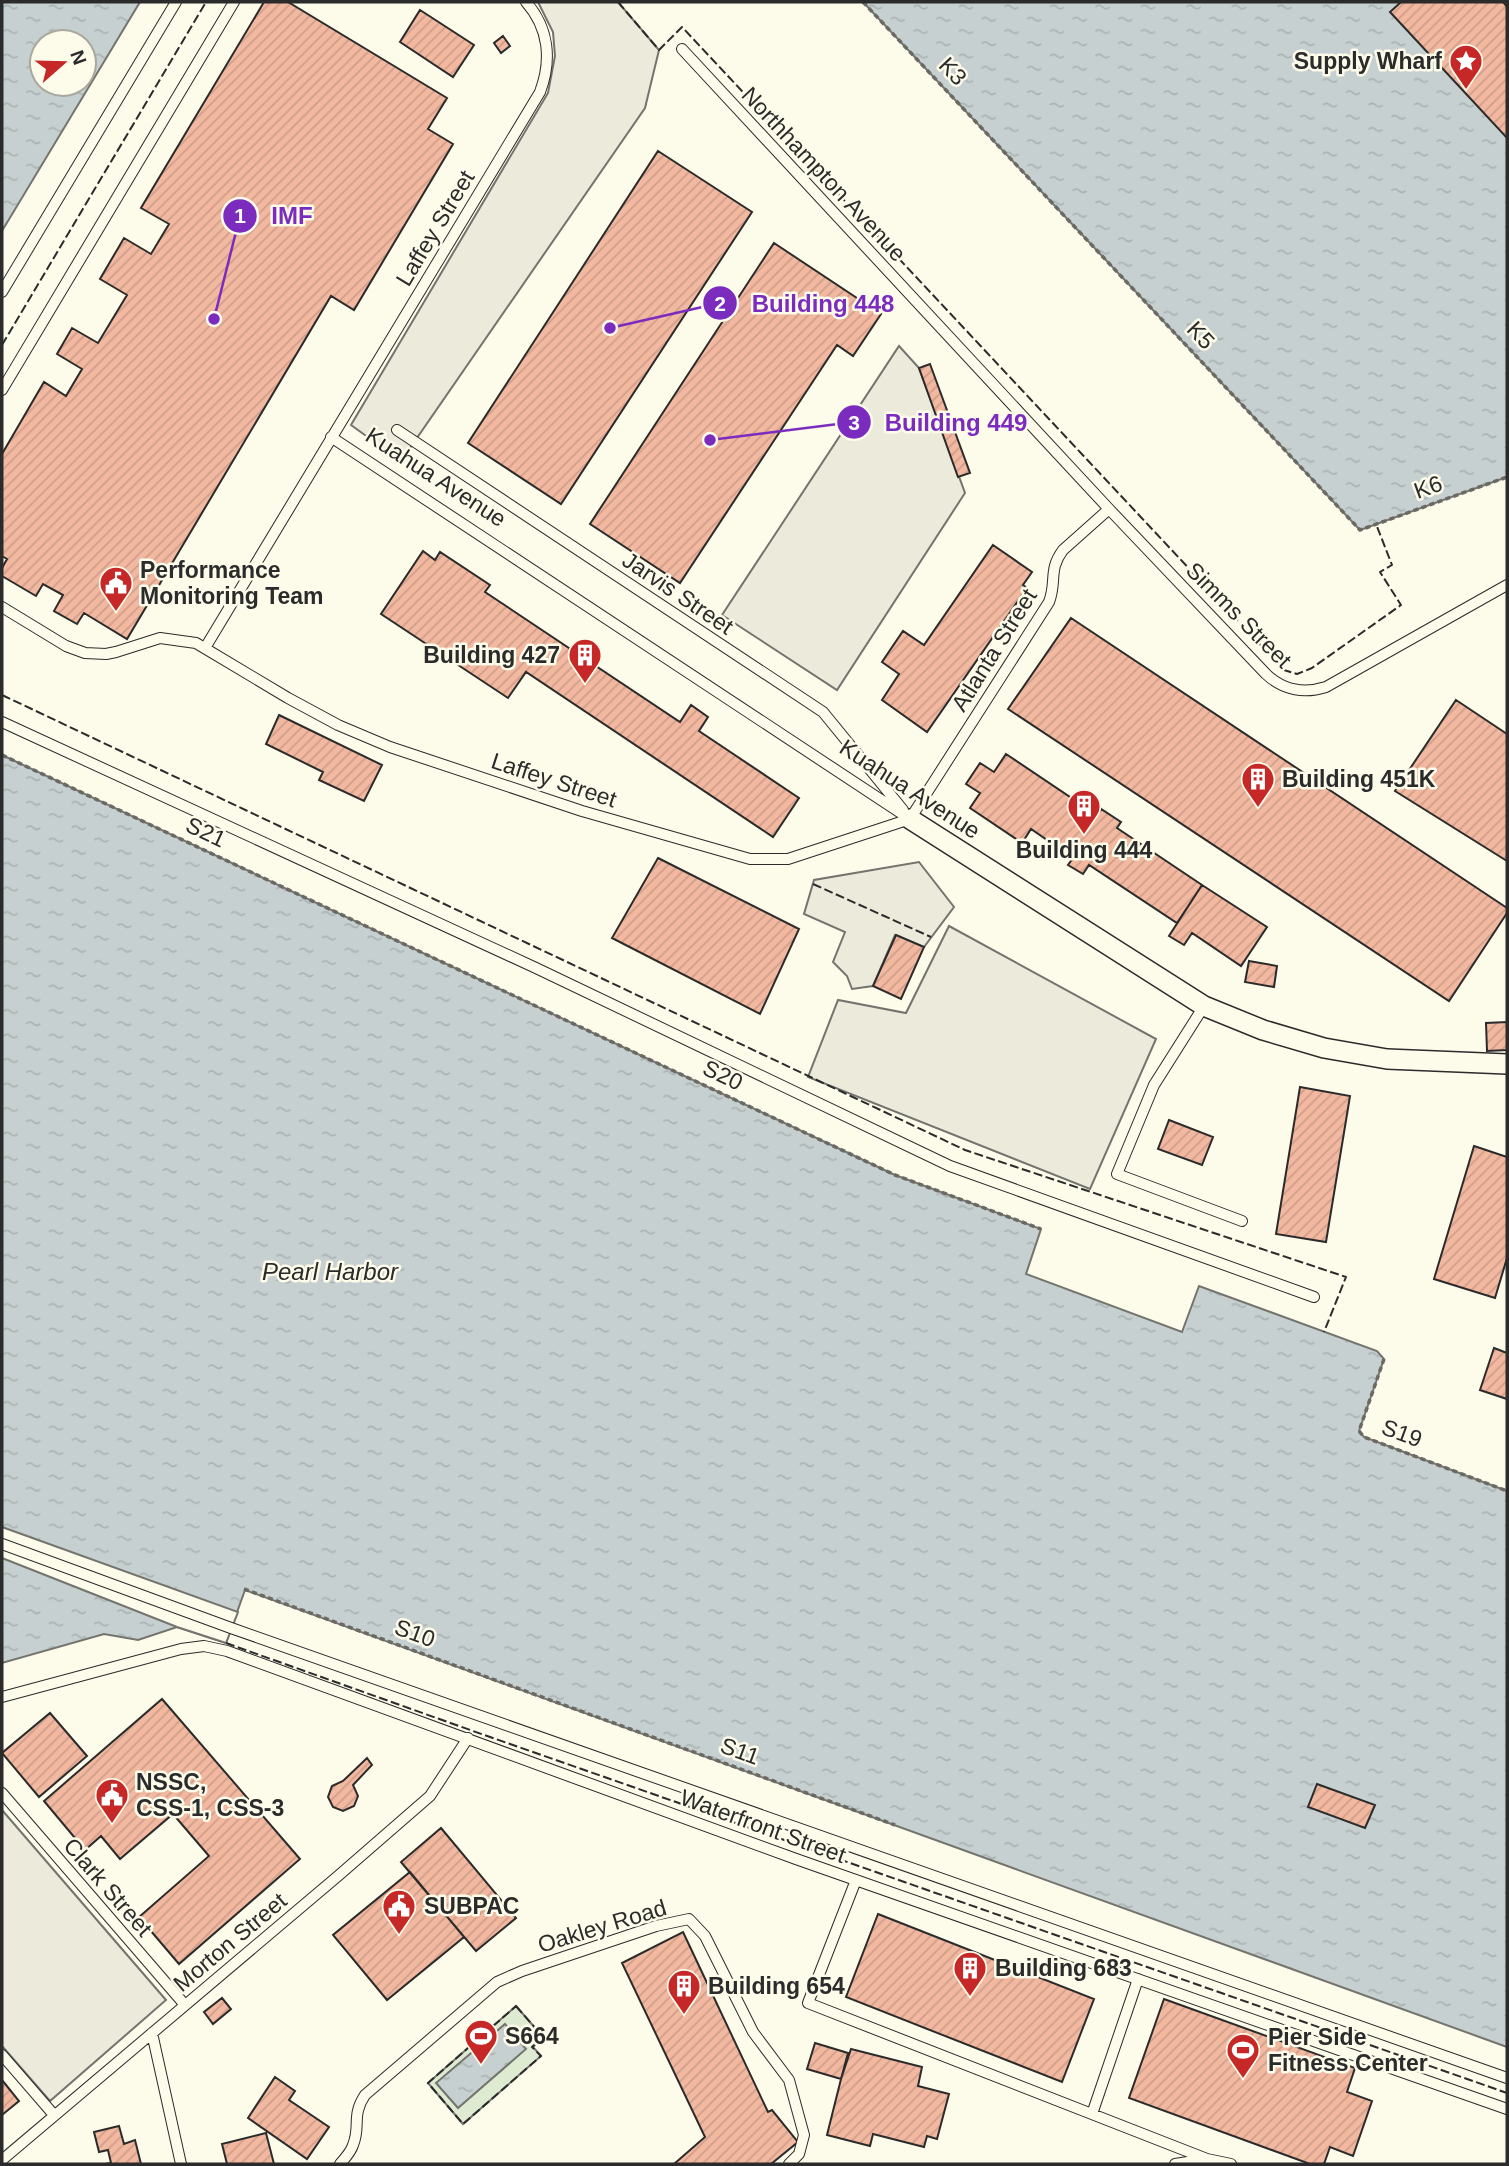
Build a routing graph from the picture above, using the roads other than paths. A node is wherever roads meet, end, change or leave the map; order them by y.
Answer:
1 (176, 2) edge
2 (234, 2) edge
3 (526, 2) edge
4 (682, 49) dead end
5 (2, 292) edge
6 (2, 390) edge
7 (397, 430) dead end
8 (331, 438) junction
9 (1109, 509) junction
10 (1507, 584) edge
11 (2, 607) edge
12 (205, 648) junction
13 (2, 722) edge
14 (910, 818) junction
15 (1205, 1006) junction
16 (1507, 1063) edge
17 (1242, 1221) dead end
18 (1314, 1297) dead end
19 (2, 1544) edge
20 (2, 1697) edge
21 (468, 1738) junction
22 (2, 1793) edge
23 (856, 1880) junction
24 (1138, 1979) junction
25 (185, 2006) junction
26 (152, 2033) junction
27 (2, 2055) edge
28 (1507, 2078) edge
29 (1507, 2109) edge
30 (1092, 2114) junction
31 (54, 2115) junction
32 (1207, 2159) junction
33 (2, 2160) edge
34 (181, 2164) edge
35 (340, 2164) edge
36 (789, 2164) edge
37 (1176, 2164) edge
38 (1231, 2164) edge

1 - 5 lane
2 - 6 lane
3 - 8 lane, Laffey Street
4 - 9 lane, Northhampton Avenue
7 - 14 lane, Jarvis Street
8 - 12 lane, Laffey Street
8 - 14 lane, Kuahua Avenue
9 - 10 lane, Simms Street
9 - 14 lane, Atlanta Street
11 - 12 lane, Laffey Street
12 - 14 lane, Laffey Street
13 - 18 lane
14 - 15 street, Kuahua Avenue
15 - 16 street, Kuahua Avenue
15 - 17 lane
19 - 28 lane
20 - 21 lane, Waterfront Street
21 - 23 lane, Waterfront Street
21 - 25 lane, Morton Street
22 - 25 lane, Clark Street
23 - 24 lane, Waterfront Street
23 - 30 lane
24 - 29 lane, Waterfront Street
24 - 30 lane
25 - 26 lane, Morton Street
26 - 31 lane, Morton Street
26 - 34 lane
27 - 31 lane
30 - 32 lane
31 - 33 lane, Morton Street
32 - 37 lane
32 - 38 lane
35 - 36 lane, Oakley Road

